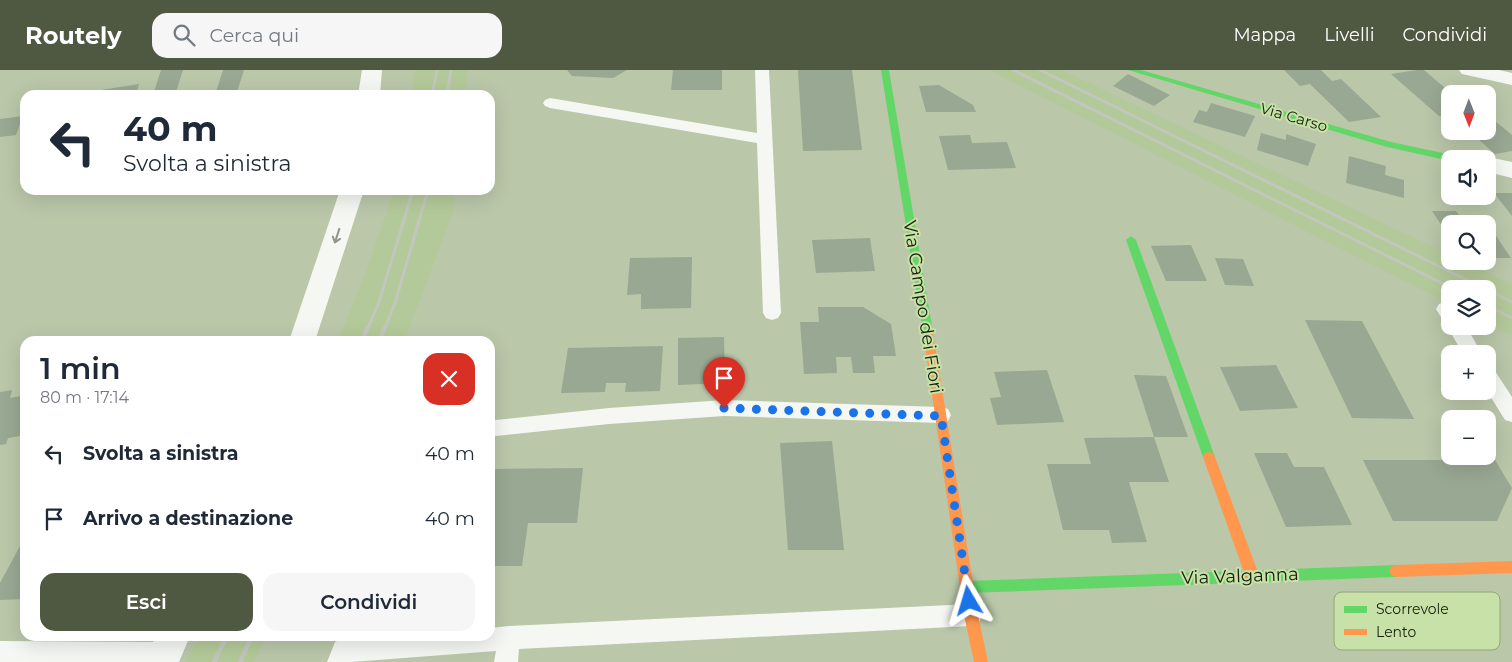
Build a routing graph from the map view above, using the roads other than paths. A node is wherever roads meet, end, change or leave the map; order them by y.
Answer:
1 (372, 70) edge
2 (762, 70) edge
3 (885, 70) edge
4 (1132, 70) edge
5 (1469, 70) edge
6 (1512, 79) edge
7 (370, 90) edge
8 (550, 104) dead end
9 (765, 139) junction
10 (1441, 156) edge
11 (1496, 167) edge
12 (1512, 170) edge
13 (350, 195) edge
14 (1131, 240) dead end
15 (772, 313) dead end
16 (304, 336) edge
17 (1496, 389) edge
18 (1512, 414) edge
19 (941, 416) junction
20 (496, 428) dead end
21 (1512, 567) edge
22 (1252, 575) junction
23 (968, 587) junction
24 (971, 615) junction
25 (509, 638) junction
26 (495, 639) edge
27 (468, 641) edge
28 (166, 652) edge
29 (0, 658) edge
30 (339, 662) edge
31 (506, 662) edge
32 (980, 662) edge

1 - 7 street
2 - 9 lane
3 - 19 street, Via Campo dei Fiori
4 - 10 street, Via Carso
5 - 6 street
8 - 9 lane
9 - 15 lane
11 - 12 street
13 -> 16 street
14 - 22 street
17 - 18 lane
19 - 20 lane
19 - 23 street, Via Campo dei Fiori
21 - 22 street, Via Valganna
22 - 23 street, Via Valganna
23 - 24 street, Via Campo dei Fiori
24 - 25 lane
24 - 32 street, Via Campo dei Fiori
25 - 26 lane
25 - 31 lane
27 - 30 lane
28 - 29 street

